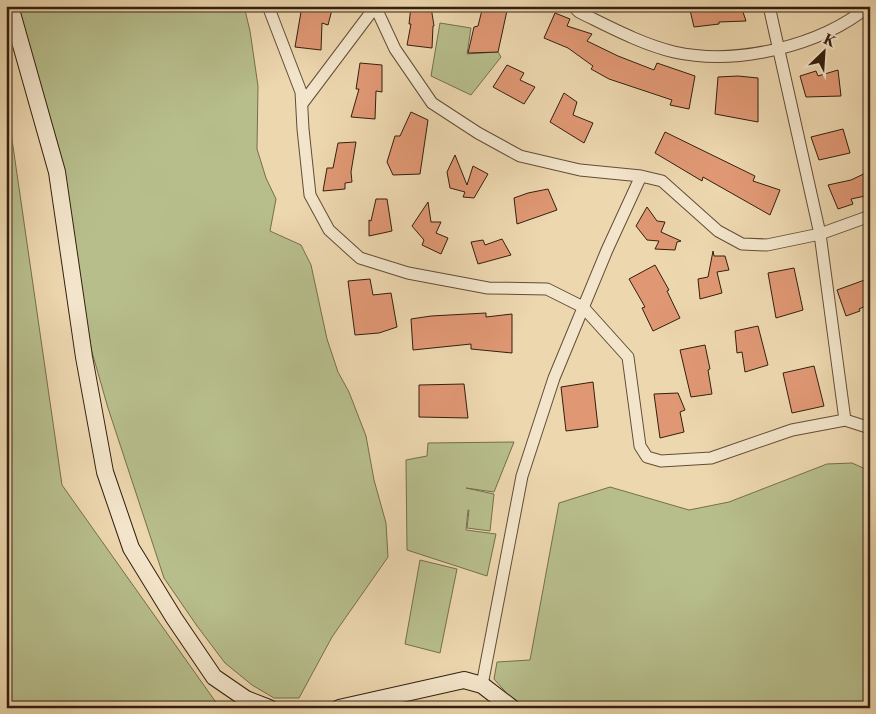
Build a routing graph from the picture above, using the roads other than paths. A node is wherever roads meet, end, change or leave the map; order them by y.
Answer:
1 (10, 6) edge
2 (268, 6) edge
3 (573, 6) edge
4 (769, 6) edge
5 (869, 6) edge
6 (375, 7) edge
7 (779, 49) junction
8 (302, 104) junction
9 (641, 176) junction
10 (870, 216) edge
11 (820, 234) junction
12 (583, 307) junction
13 (845, 420) junction
14 (870, 428) edge
15 (482, 685) junction
16 (269, 708) edge
17 (339, 708) edge
18 (512, 708) edge

1 - 16 street
2 - 8 street
3 - 7 street
4 - 7 street
5 - 7 street
6 - 8 street
6 - 9 street
7 - 11 street
8 - 12 street
9 - 11 street
9 - 12 street
10 - 11 street
11 - 13 street
12 - 13 street
12 - 15 street
13 - 14 street
15 - 17 street
15 - 18 street

